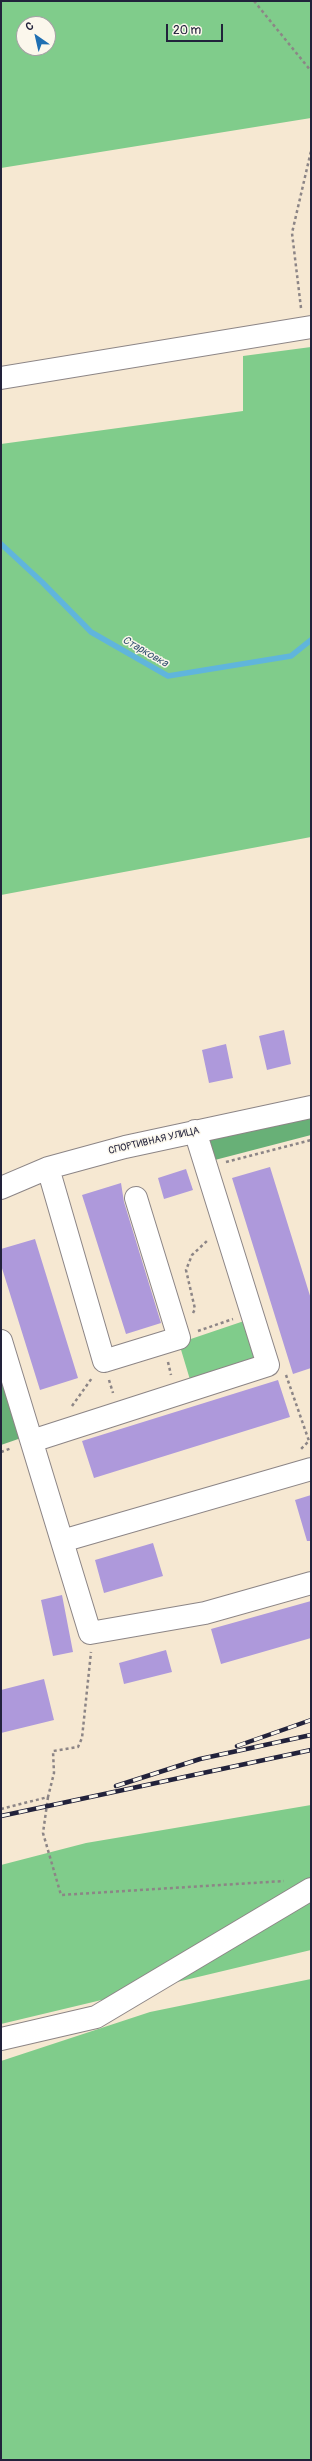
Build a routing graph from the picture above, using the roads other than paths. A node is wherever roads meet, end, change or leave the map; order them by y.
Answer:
1 (307, 328) edge
2 (1, 378) edge
3 (311, 1107) edge
4 (196, 1131) junction
5 (48, 1168) junction
6 (1, 1188) edge
7 (136, 1198) dead end
8 (1, 1341) edge
9 (32, 1441) junction
10 (311, 1469) edge
11 (62, 1540) junction
12 (311, 1583) edge
13 (311, 1889) edge
14 (1, 2039) edge

1 - 2 street
3 - 4 street, СПОРТИВНАЯ УЛИЦА
4 - 5 street, СПОРТИВНАЯ УЛИЦА
4 - 9 street
5 - 6 street, СПОРТИВНАЯ УЛИЦА
5 - 7 street
8 - 9 street
9 - 11 street
10 - 11 street
11 - 12 street
13 - 14 street

